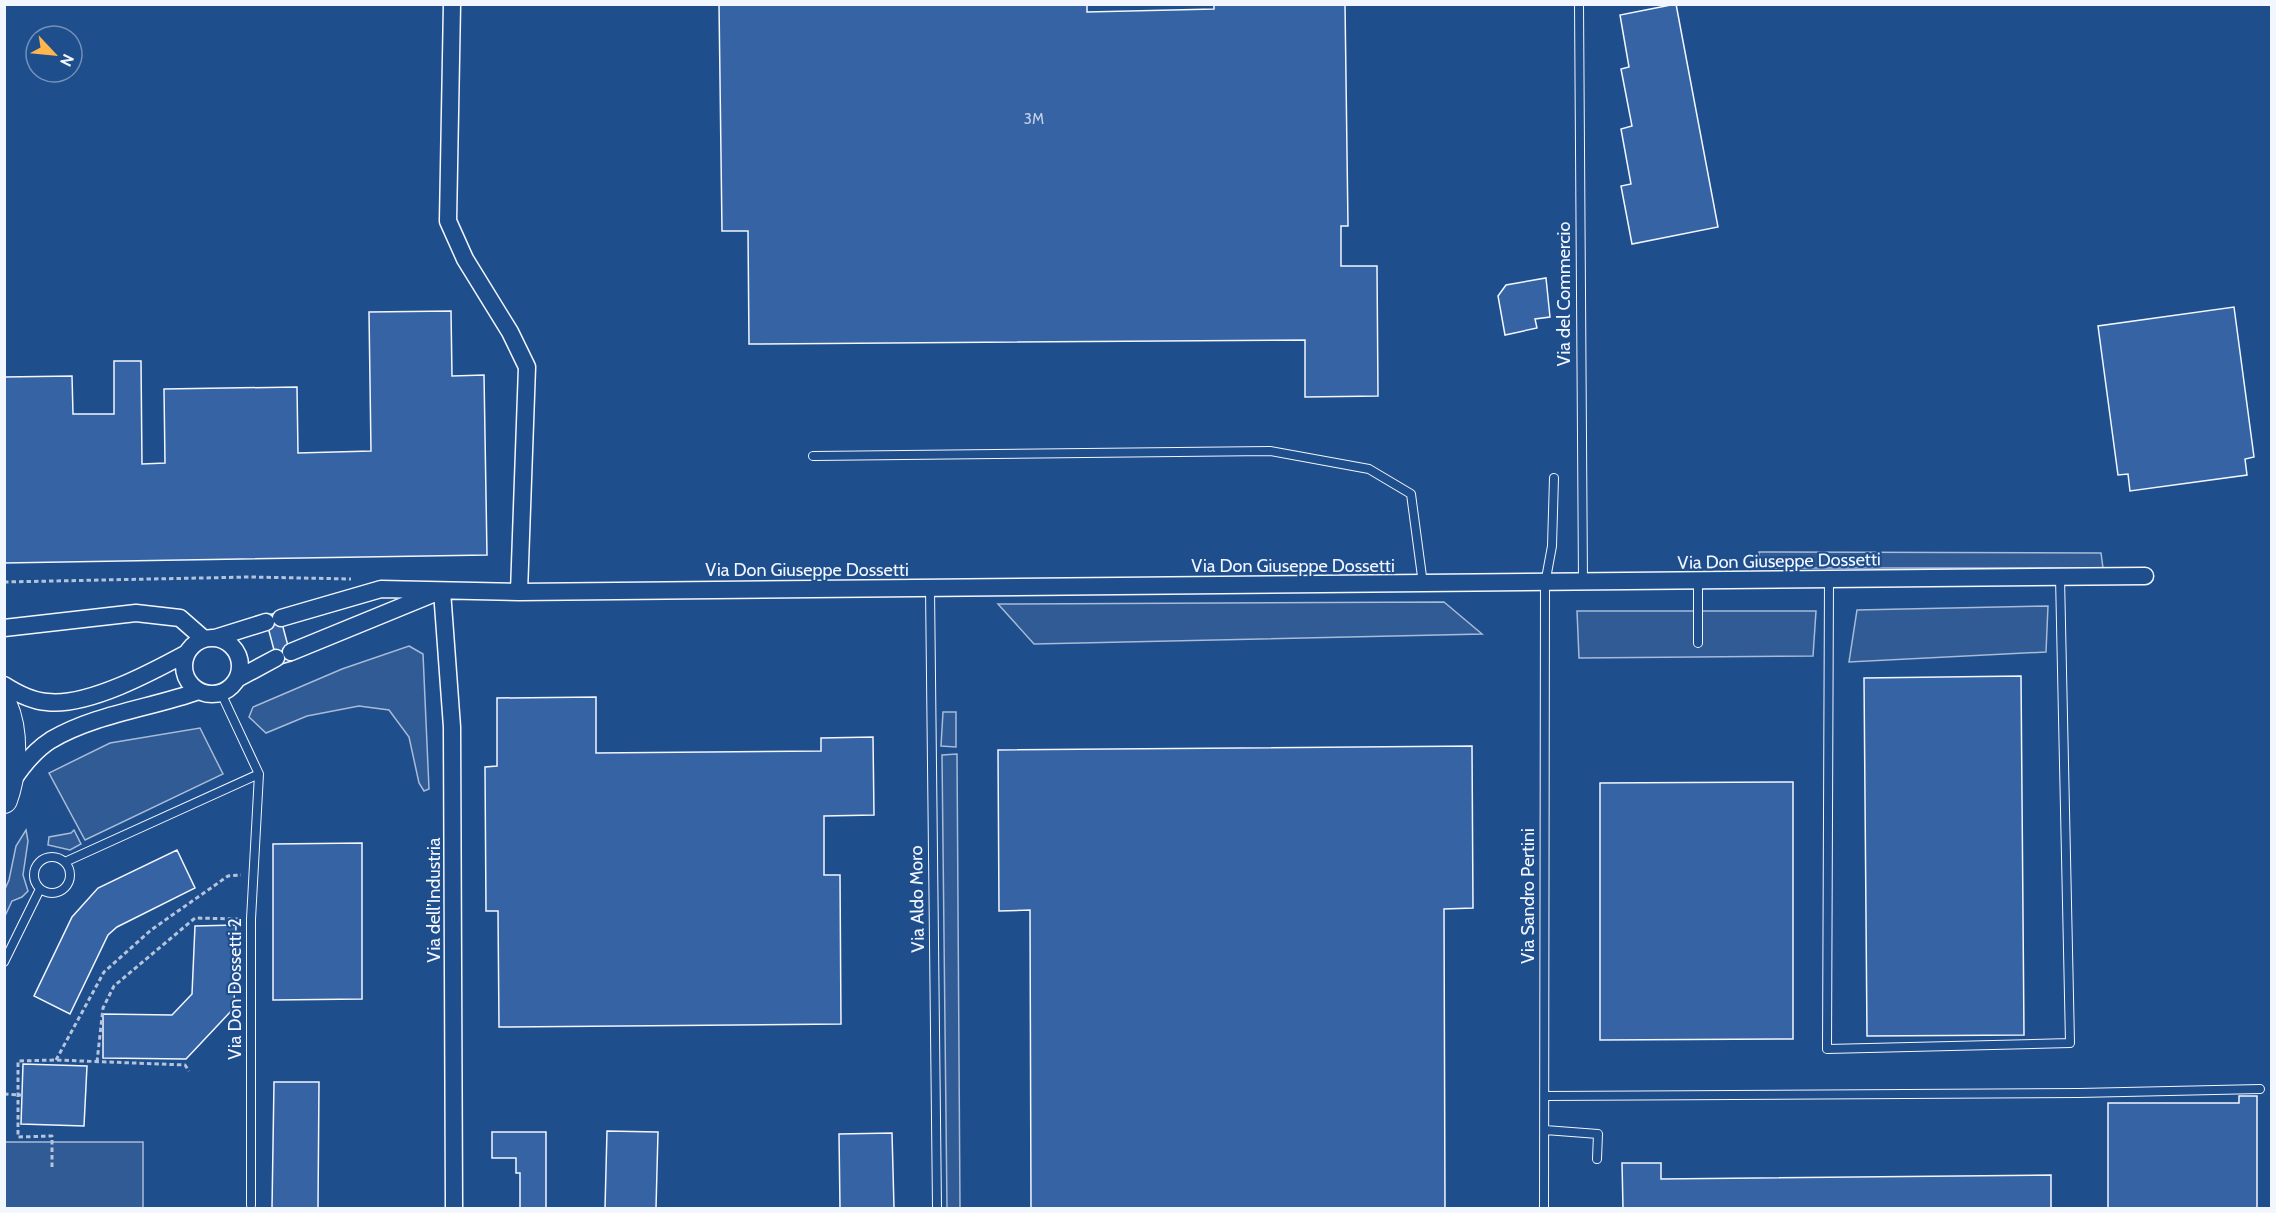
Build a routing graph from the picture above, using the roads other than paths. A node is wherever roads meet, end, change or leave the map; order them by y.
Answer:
1 (452, 4) edge
2 (1579, 4) edge
3 (813, 456) dead end
4 (1554, 478) dead end
5 (2145, 576) dead end
6 (2061, 577) junction
7 (1828, 580) junction
8 (1698, 582) junction
9 (1582, 583) junction
10 (1545, 584) junction
11 (1423, 585) junction
12 (930, 588) junction
13 (442, 591) junction
14 (519, 592) junction
15 (4, 628) edge
16 (209, 638) junction
17 (1698, 643) dead end
18 (187, 653) junction
19 (237, 679) junction
20 (4, 685) edge
21 (199, 691) junction
22 (221, 693) junction
23 (4, 705) edge
24 (259, 774) junction
25 (7, 792) edge
26 (65, 862) junction
27 (40, 889) junction
28 (4, 962) edge
29 (2260, 1089) dead end
30 (1545, 1096) junction
31 (1545, 1130) junction
32 (1597, 1159) dead end
33 (251, 1205) dead end
34 (454, 1209) edge
35 (937, 1209) edge
36 (1544, 1209) edge

1 - 14 street
2 - 9 lane, Via del Commercio
3 - 11 lane
4 - 10 lane, Via Sandro Pertini
5 - 6 street, Via Don Giuseppe Dossetti
6 - 7 street, Via Don Giuseppe Dossetti
6 - 7 lane
7 - 8 street, Via Don Giuseppe Dossetti
8 - 9 street, Via Don Giuseppe Dossetti
8 - 17 lane
9 - 10 street, Via Don Giuseppe Dossetti
10 - 11 street, Via Don Giuseppe Dossetti
10 - 30 lane, Via Sandro Pertini
11 - 12 street, Via Don Giuseppe Dossetti
12 - 14 street, Via Don Giuseppe Dossetti
12 - 35 lane, Via Aldo Moro
13 - 14 street, Via Don Giuseppe Dossetti
13 - 16 street, Via Don Giuseppe Dossetti
13 - 19 street, Via Don Giuseppe Dossetti
13 - 34 street, Via dell’Industria
15 - 16 street
16 - 18 street, Via Don Giuseppe Dossetti
16 - 19 street
18 - 20 street, Via Don Giuseppe Dossetti
18 - 21 street
19 - 22 street, Via Don Giuseppe Dossetti
21 - 22 street
21 - 25 street
22 - 24 lane, Via Don Dossetti 2
23 - 25 main road
24 - 26 lane
24 - 33 lane, Via Don Dossetti 2
26 - 27 lane
26 - 27 lane
27 - 28 lane
29 - 30 lane
30 - 31 lane, Via Sandro Pertini
31 - 32 lane
31 - 36 lane, Via Sandro Pertini

